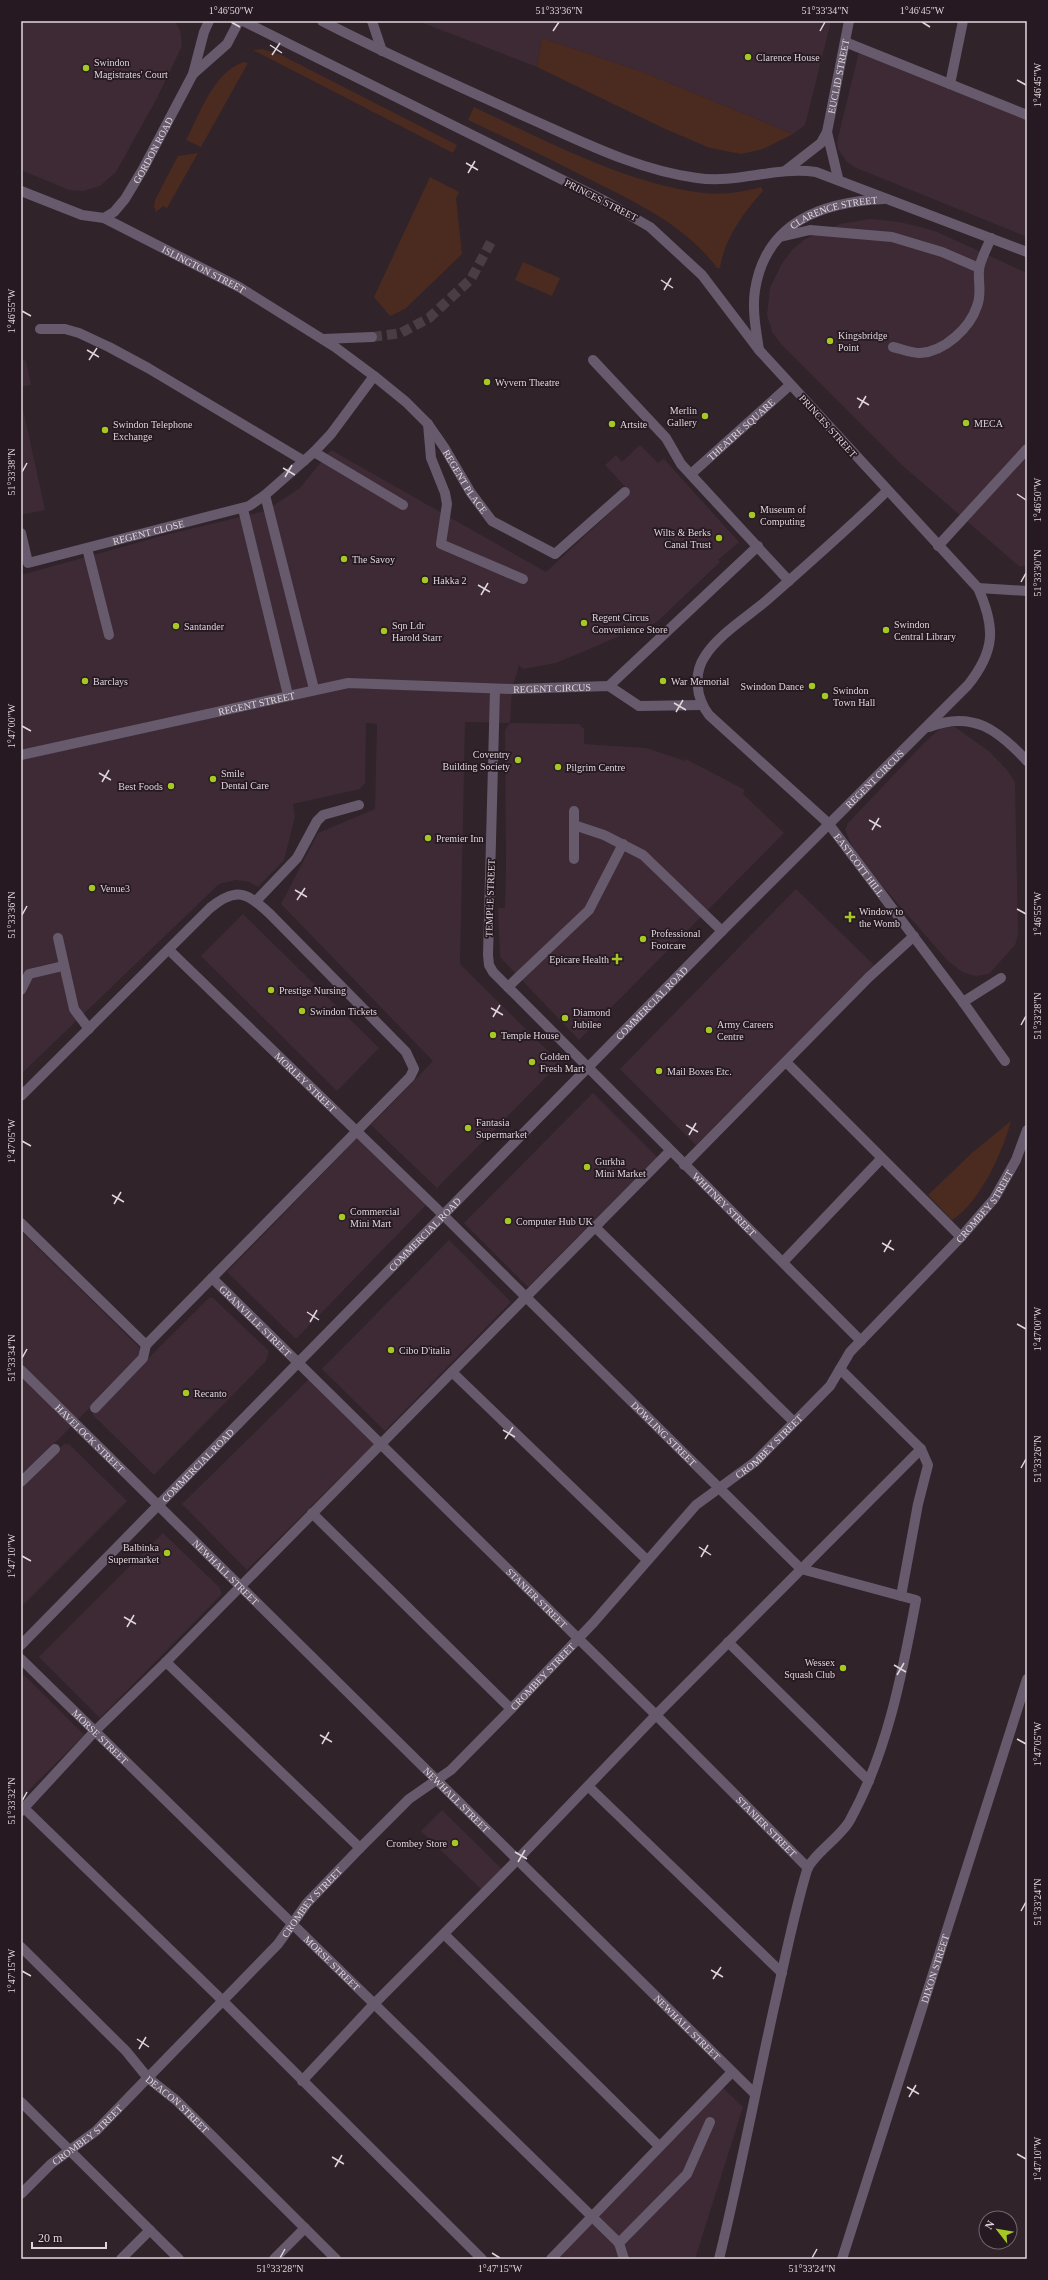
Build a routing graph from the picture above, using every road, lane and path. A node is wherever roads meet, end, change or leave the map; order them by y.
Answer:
1 (209, 21) edge
2 (239, 21) edge
3 (243, 21) edge
4 (322, 21) edge
5 (372, 21) edge
6 (849, 21) edge
7 (963, 21) edge
8 (845, 42) junction
9 (382, 51) junction
10 (193, 74) junction
11 (950, 84) junction
12 (1027, 115) edge
13 (827, 132) junction
14 (785, 172) junction
15 (838, 178) junction
16 (21, 191) edge
17 (888, 199) junction
18 (104, 218) junction
19 (780, 237) junction
20 (991, 238) junction
21 (1027, 252) edge
22 (979, 268) junction
23 (40, 329) dead end
24 (372, 337) tunnel mouth
25 (323, 339) junction
26 (893, 347) dead end
27 (759, 350) junction
28 (593, 360) dead end
29 (374, 376) junction
30 (790, 385) junction
31 (428, 424) junction
32 (1027, 449) edge
33 (314, 452) junction
34 (304, 461) junction
35 (691, 474) junction
36 (887, 491) junction
37 (625, 492) dead end
38 (265, 495) junction
39 (403, 505) dead end
40 (243, 509) junction
41 (21, 533) edge
42 (758, 546) junction
43 (938, 546) junction
44 (86, 548) junction
45 (523, 579) dead end
46 (788, 581) junction
47 (978, 588) junction
48 (1027, 591) edge
49 (109, 635) dead end
50 (609, 686) junction
51 (314, 689) junction
52 (495, 689) junction
53 (288, 695) junction
54 (701, 705) junction
55 (925, 728) junction
56 (21, 755) edge
57 (1027, 761) edge
58 (358, 805) dead end
59 (574, 811) dead end
60 (828, 823) junction
61 (574, 825) junction
62 (623, 844) junction
63 (574, 859) dead end
64 (256, 901) junction
65 (722, 931) junction
66 (914, 936) junction
67 (58, 938) dead end
68 (169, 950) junction
69 (63, 966) junction
70 (1000, 978) dead end
71 (508, 987) junction
72 (21, 990) edge
73 (963, 1002) junction
74 (89, 1029) junction
75 (1005, 1061) dead end
76 (786, 1062) junction
77 (587, 1068) junction
78 (21, 1096) edge
79 (1027, 1130) edge
80 (358, 1132) junction
81 (1024, 1147) edge
82 (670, 1151) junction
83 (881, 1159) junction
84 (684, 1165) junction
85 (443, 1214) junction
86 (21, 1223) edge
87 (595, 1227) junction
88 (961, 1237) junction
89 (783, 1262) junction
90 (212, 1278) junction
91 (526, 1297) junction
92 (861, 1341) junction
93 (146, 1345) junction
94 (300, 1362) junction
95 (840, 1369) junction
96 (21, 1370) edge
97 (452, 1372) junction
98 (95, 1408) dead end
99 (794, 1422) junction
100 (381, 1443) junction
101 (55, 1449) dead end
102 (921, 1449) junction
103 (21, 1482) edge
104 (718, 1488) junction
105 (158, 1506) junction
106 (312, 1513) junction
107 (647, 1560) junction
108 (802, 1569) junction
109 (239, 1587) junction
110 (901, 1596) junction
111 (580, 1639) junction
112 (728, 1642) junction
113 (21, 1645) edge
114 (21, 1659) edge
115 (166, 1662) junction
116 (1027, 1679) edge
117 (511, 1709) junction
118 (656, 1715) junction
119 (96, 1731) junction
120 (437, 1780) junction
121 (869, 1781) junction
122 (589, 1787) junction
123 (23, 1809) edge
124 (360, 1848) junction
125 (517, 1860) junction
126 (808, 1868) junction
127 (293, 1923) junction
128 (444, 1934) junction
129 (21, 1947) edge
130 (782, 1973) junction
131 (223, 2001) junction
132 (374, 2004) junction
133 (732, 2072) junction
134 (148, 2078) junction
135 (302, 2081) junction
136 (755, 2094) junction
137 (21, 2102) edge
138 (710, 2122) dead end
139 (659, 2146) junction
140 (69, 2150) junction
141 (21, 2194) edge
142 (592, 2216) junction
143 (305, 2228) junction
144 (150, 2230) junction
145 (619, 2243) junction
146 (122, 2259) edge
147 (179, 2259) edge
148 (274, 2259) edge
149 (336, 2259) edge
150 (482, 2259) edge
151 (551, 2259) edge
152 (624, 2259) edge
153 (719, 2259) edge
154 (842, 2259) edge

1 - 10 street, GORDON ROAD
2 - 10 street, GORDON ROAD
3 - 27 street, PRINCES STREET
4 - 9 street
5 - 9 street
6 - 8 street, EUCLID STREET
7 - 11 street
8 - 11 street
8 - 13 street, EUCLID STREET
9 - 14 street
10 - 18 street, GORDON ROAD
11 - 12 street
13 - 14 street, EUCLID STREET
13 - 15 street, EUCLID STREET
14 - 15 street
15 - 17 street
16 - 18 street, ISLINGTON STREET
17 - 19 street, CLARENCE STREET
17 - 20 street, CLARENCE STREET
18 - 25 street, ISLINGTON STREET
19 - 22 street
19 - 27 street, CLARENCE STREET
20 - 21 street, CLARENCE STREET
20 - 22 street
22 - 26 street
23 - 34 street
24 - 25 street
25 - 29 street, ISLINGTON STREET
27 - 30 street, PRINCES STREET
28 - 35 street
29 - 31 street, REGENT PLACE
29 - 33 street, REGENT CLOSE
30 - 35 street, THEATRE SQUARE
30 - 36 street, PRINCES STREET
31 - 37 street, REGENT PLACE
31 - 45 street
32 - 43 street
33 - 34 street, REGENT CLOSE
33 - 39 street
34 - 38 street, REGENT CLOSE
35 - 42 street
36 - 43 street, PRINCES STREET
36 - 46 street
38 - 40 street, REGENT CLOSE
38 - 51 street
40 - 44 street, REGENT CLOSE
40 - 53 street
41 - 44 street, REGENT CLOSE
42 - 46 street
42 - 50 street
43 - 47 street, PRINCES STREET
44 - 49 street
46 - 54 street
47 - 48 street
47 - 55 street, REGENT CIRCUS
50 - 52 street, REGENT CIRCUS
50 - 54 street
51 - 52 street, REGENT STREET
51 - 53 street, REGENT STREET
52 - 71 street, TEMPLE STREET
53 - 56 street, REGENT STREET
54 - 60 street
55 - 57 street
55 - 60 street, REGENT CIRCUS
58 - 64 street
59 - 61 street
60 - 65 street, COMMERCIAL ROAD
60 - 66 street, EASTCOTT HILL
61 - 62 street
61 - 63 street
62 - 65 street
62 - 71 street
64 - 68 street
64 - 80 street
65 - 77 street, COMMERCIAL ROAD
66 - 73 street, EASTCOTT HILL
66 - 76 street
67 - 69 street
68 - 74 street
68 - 80 street, MORLEY STREET
69 - 72 street
69 - 74 street
70 - 73 street
71 - 77 street, TEMPLE STREET
73 - 75 street, EASTCOTT HILL
74 - 78 street
76 - 83 street
76 - 84 street
77 - 82 street, WHITNEY STREET
77 - 85 street, COMMERCIAL ROAD
79 - 81 street, CROMBEY STREET
80 - 85 street, MORLEY STREET
80 - 90 street
81 - 88 street, CROMBEY STREET
82 - 84 street, WHITNEY STREET
82 - 87 street
83 - 88 street
83 - 89 street
84 - 89 street, WHITNEY STREET
85 - 91 street, DOWLING STREET
85 - 94 street, COMMERCIAL ROAD
86 - 93 street
87 - 91 street
87 - 99 street
88 - 92 street, CROMBEY STREET
89 - 92 street, WHITNEY STREET
90 - 93 street
90 - 94 street, GRANVILLE STREET
91 - 97 street
91 - 104 street, DOWLING STREET
92 - 95 street, CROMBEY STREET
93 - 98 street
94 - 100 street, STANIER STREET
94 - 105 street, COMMERCIAL ROAD
95 - 99 street, CROMBEY STREET
95 - 102 street
96 - 105 street, HAVELOCK STREET
97 - 100 street
97 - 107 street
99 - 104 street, CROMBEY STREET
100 - 106 street
100 - 111 street, STANIER STREET
101 - 103 street
102 - 108 street
102 - 110 street
104 - 107 street, CROMBEY STREET
104 - 108 street, DOWLING STREET
105 - 109 street, NEWHALL STREET
105 - 113 street, COMMERCIAL ROAD
106 - 109 street
106 - 117 street
107 - 111 street, CROMBEY STREET
108 - 110 street, DOWLING STREET
108 - 112 street
109 - 115 street
109 - 120 street, NEWHALL STREET
110 - 121 street, DOWLING STREET
111 - 117 street, CROMBEY STREET
111 - 118 street, STANIER STREET
112 - 118 street
112 - 121 street
114 - 119 street, MORSE STREET
115 - 119 street
115 - 124 street
116 - 154 street, DIXON STREET
117 - 120 street, CROMBEY STREET
118 - 122 street
118 - 126 street, STANIER STREET
119 - 123 street
119 - 127 street, MORSE STREET
120 - 124 street, CROMBEY STREET
120 - 125 street, NEWHALL STREET
121 - 126 street
122 - 125 street
122 - 130 street
123 - 131 street
124 - 127 street, CROMBEY STREET
125 - 128 street
125 - 133 street, NEWHALL STREET
126 - 130 street
127 - 131 street, CROMBEY STREET
127 - 132 street, MORSE STREET
128 - 132 street
128 - 139 street
129 - 134 street, DEACON STREET
130 - 136 street
131 - 134 street, CROMBEY STREET
131 - 135 street
132 - 135 street
132 - 142 street, MORSE STREET
133 - 136 street, NEWHALL STREET
133 - 139 street
134 - 140 street, CROMBEY STREET
134 - 143 street, DEACON STREET
135 - 150 street
136 - 153 street
137 - 140 street
138 - 145 street
139 - 142 street
140 - 141 street, CROMBEY STREET
140 - 144 street
142 - 145 street, MORSE STREET
142 - 151 street
143 - 148 street
143 - 149 street, DEACON STREET
144 - 146 street
144 - 147 street
145 - 152 street

